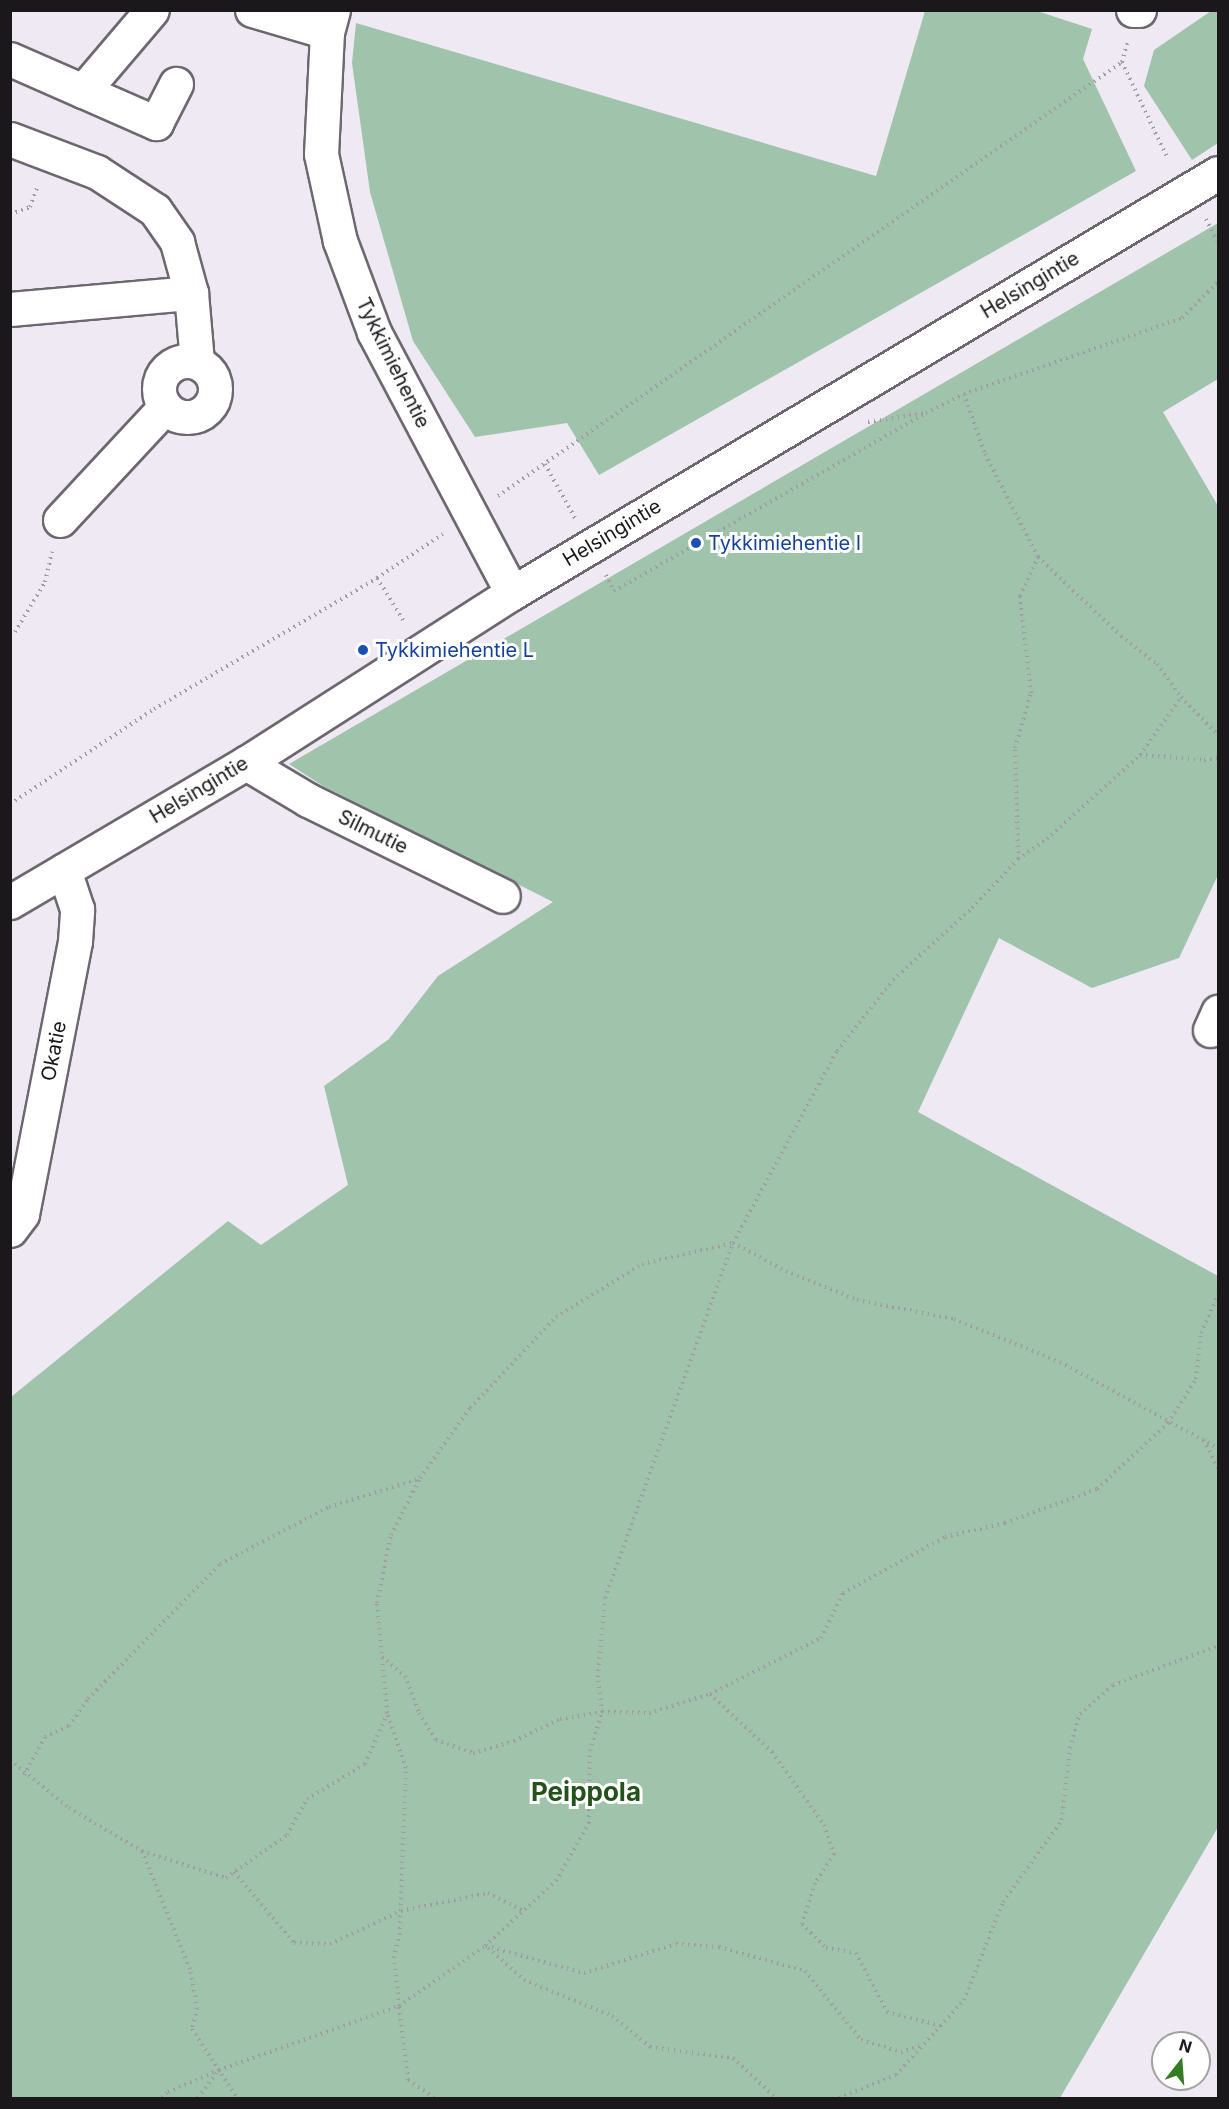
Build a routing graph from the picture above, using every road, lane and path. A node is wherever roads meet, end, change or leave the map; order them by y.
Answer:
1 (152, 10) edge
2 (252, 10) edge
3 (1136, 11) edge
4 (330, 21) edge
5 (10, 59) edge
6 (1122, 62) junction
7 (176, 84) dead end
8 (83, 91) junction
9 (10, 139) edge
10 (1167, 157) dead end
11 (1218, 173) edge
12 (1205, 218) dead end
13 (1218, 243) edge
14 (1218, 282) edge
15 (191, 293) junction
16 (10, 309) edge
17 (197, 362) junction
18 (964, 394) junction
19 (165, 407) junction
20 (818, 411) junction
21 (470, 516) junction
22 (60, 520) joint
23 (1038, 557) junction
24 (377, 578) junction
25 (512, 593) junction
26 (397, 629) dead end
27 (15, 632) dead end
28 (1181, 698) junction
29 (1218, 735) edge
30 (1140, 755) junction
31 (1218, 758) edge
32 (246, 763) junction
33 (10, 804) edge
34 (1018, 860) junction
35 (64, 870) junction
36 (503, 896) dead end
37 (10, 902) edge
38 (10, 1230) edge
39 (733, 1242) junction
40 (1218, 1295) edge
41 (1168, 1423) junction
42 (1203, 1440) junction
43 (1218, 1448) edge
44 (1218, 1468) edge
45 (420, 1478) junction
46 (1218, 1647) edge
47 (381, 1656) junction
48 (710, 1694) junction
49 (602, 1712) junction
50 (387, 1713) junction
51 (10, 1760) edge
52 (24, 1775) junction
53 (142, 1851) junction
54 (234, 1872) junction
55 (401, 1911) junction
56 (524, 1911) junction
57 (485, 1946) junction
58 (399, 2006) junction
59 (941, 2026) junction
60 (924, 2045) junction
61 (219, 2070) junction
62 (162, 2098) edge
63 (198, 2098) edge
64 (237, 2098) edge
65 (434, 2098) edge
66 (776, 2098) edge
67 (839, 2098) edge

1 - 8 main road
2 - 4 main road
3 - 6 path
4 - 21 main road, Tykkimiehentie
5 - 8 main road
6 - 10 path
6 - 21 path
7 - 8 main road
9 - 15 main road
11 - 20 main road, Helsingintie
12 - 13 path
14 - 18 path
15 - 16 main road
15 - 17 main road
17 - 19 main road
17 - 19 main road
18 - 20 path
18 - 23 path
19 - 22 main road
20 - 25 main road, Helsingintie
21 - 24 path
21 - 25 main road, Tykkimiehentie
22 - 27 path
23 - 28 path
23 - 34 path
24 - 26 path
24 - 33 path
25 - 32 main road, Helsingintie
28 - 29 path
28 - 30 path
30 - 31 path
30 - 34 path
32 - 35 main road, Helsingintie
32 - 36 main road, Silmutie
34 - 39 path
35 - 37 main road, Helsingintie
35 - 38 main road, Okatie
39 - 41 path
39 - 45 path
39 - 49 path
40 - 41 path
41 - 42 path
41 - 48 path
42 - 43 path
42 - 44 path
45 - 47 path
45 - 52 path
46 - 59 path
47 - 49 path
47 - 50 path
48 - 49 path
48 - 59 path
49 - 56 path
50 - 54 path
50 - 55 path
51 - 52 path
52 - 53 path
53 - 54 path
53 - 61 path
54 - 55 path
55 - 56 path
55 - 58 path
56 - 57 path
57 - 58 path
57 - 60 path
57 - 66 path
58 - 61 path
58 - 65 path
59 - 60 path
60 - 67 path
61 - 62 path
61 - 63 path
61 - 64 path

